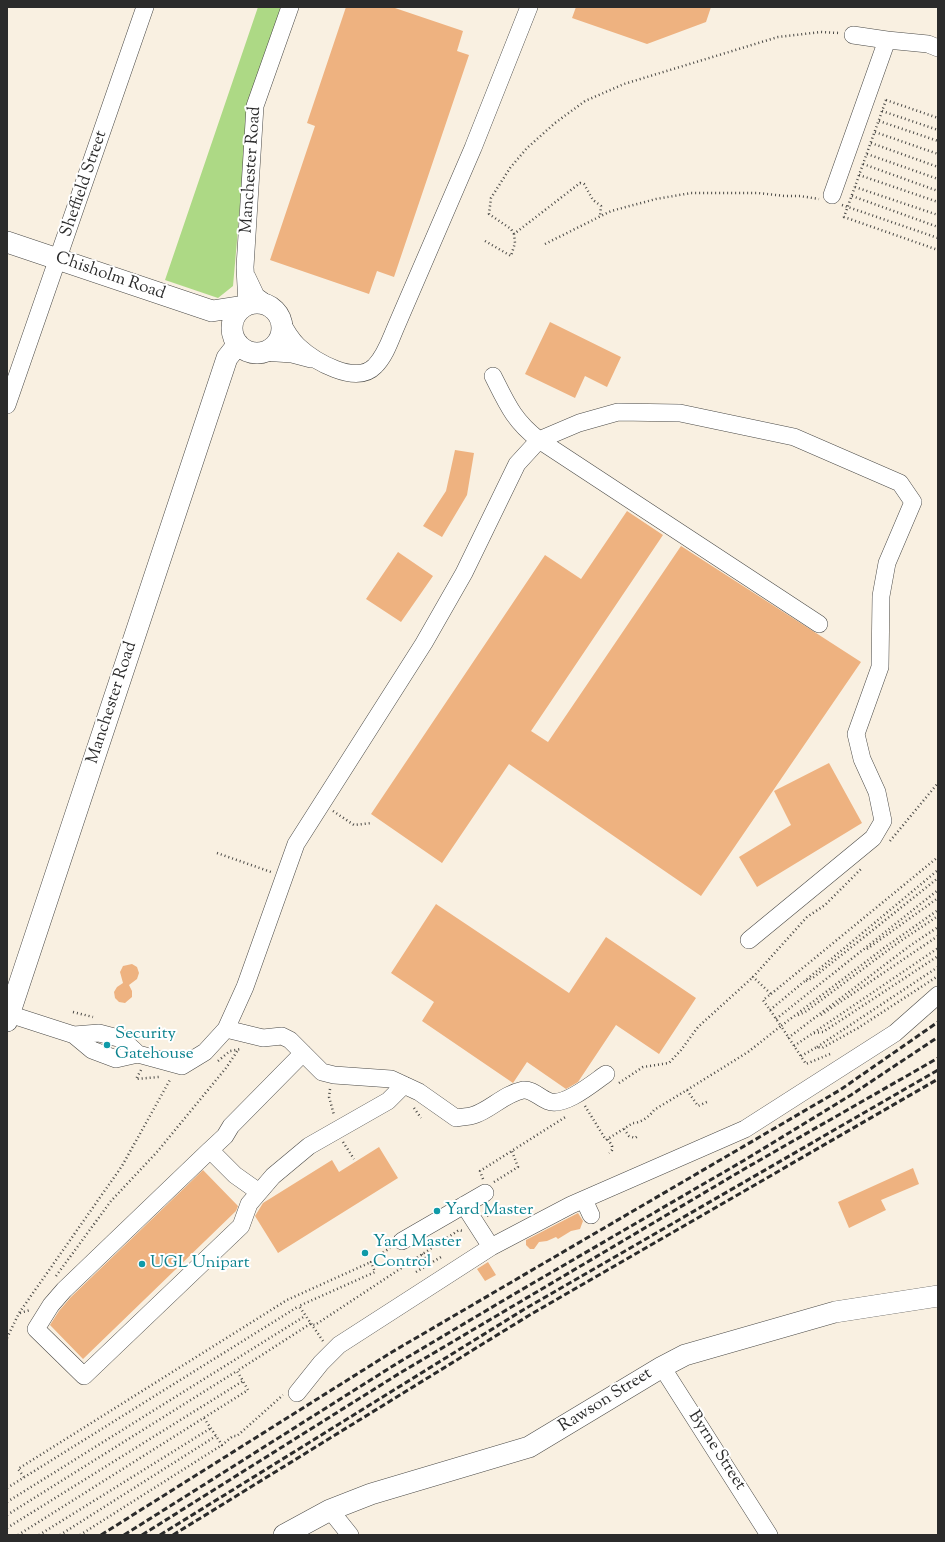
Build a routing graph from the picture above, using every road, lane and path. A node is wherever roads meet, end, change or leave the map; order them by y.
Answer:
1 (146, 7) edge
2 (290, 7) edge
3 (529, 7) edge
4 (853, 35) joint
5 (887, 40) junction
6 (938, 48) edge
7 (868, 94) junction
8 (886, 100) junction
9 (882, 111) junction
10 (938, 118) edge
11 (879, 121) junction
12 (938, 130) edge
13 (875, 132) junction
14 (938, 141) edge
15 (871, 143) junction
16 (867, 154) junction
17 (938, 154) edge
18 (845, 158) junction
19 (863, 164) junction
20 (938, 166) edge
21 (859, 175) junction
22 (938, 179) edge
23 (855, 186) junction
24 (938, 191) edge
25 (852, 196) junction
26 (831, 198) junction
27 (938, 202) edge
28 (848, 207) junction
29 (938, 215) edge
30 (600, 216) junction
31 (938, 227) edge
32 (514, 234) junction
33 (938, 238) edge
34 (485, 241) dead end
35 (7, 242) edge
36 (545, 244) dead end
37 (938, 250) edge
38 (58, 259) junction
39 (253, 305) junction
40 (212, 311) junction
41 (281, 321) junction
42 (246, 346) junction
43 (319, 361) junction
44 (493, 376) dead end
45 (7, 405) edge
46 (539, 440) junction
47 (819, 624) dead end
48 (938, 784) edge
49 (885, 845) dead end
50 (217, 853) dead end
51 (938, 856) edge
52 (864, 866) dead end
53 (265, 870) dead end
54 (938, 870) edge
55 (938, 878) edge
56 (938, 890) edge
57 (938, 898) edge
58 (938, 910) edge
59 (938, 916) edge
60 (938, 927) edge
61 (938, 936) edge
62 (749, 940) dead end
63 (938, 948) edge
64 (938, 956) edge
65 (848, 962) junction
66 (938, 967) edge
67 (938, 976) edge
68 (802, 983) junction
69 (771, 994) junction
70 (938, 995) edge
71 (770, 1010) junction
72 (73, 1012) dead end
73 (794, 1017) junction
74 (817, 1017) junction
75 (8, 1018) edge
76 (94, 1018) dead end
77 (776, 1019) junction
78 (781, 1026) junction
79 (226, 1029) junction
80 (813, 1033) junction
81 (788, 1038) junction
82 (794, 1046) junction
83 (817, 1047) junction
84 (246, 1048) dead end
85 (238, 1050) junction
86 (303, 1053) junction
87 (830, 1054) dead end
88 (801, 1056) junction
89 (216, 1062) dead end
90 (606, 1074) dead end
91 (177, 1078) dead end
92 (326, 1085) dead end
93 (404, 1085) junction
94 (687, 1090) junction
95 (709, 1101) dead end
96 (584, 1106) dead end
97 (624, 1129) junction
98 (338, 1130) junction
99 (638, 1136) dead end
100 (608, 1139) junction
101 (210, 1150) junction
102 (609, 1153) dead end
103 (354, 1159) dead end
104 (259, 1192) junction
105 (485, 1192) dead end
106 (464, 1205) junction
107 (492, 1213) dead end
108 (475, 1223) junction
109 (402, 1241) joint
110 (491, 1247) junction
111 (422, 1254) junction
112 (441, 1256) dead end
113 (371, 1262) junction
114 (429, 1264) junction
115 (416, 1272) dead end
116 (55, 1277) dead end
117 (938, 1296) edge
118 (299, 1306) junction
119 (32, 1309) dead end
120 (19, 1313) junction
121 (305, 1316) junction
122 (310, 1324) junction
123 (7, 1338) edge
124 (333, 1352) junction
125 (662, 1367) junction
126 (237, 1371) junction
127 (243, 1381) junction
128 (296, 1393) joint
129 (204, 1418) junction
130 (211, 1428) junction
131 (216, 1436) junction
132 (222, 1445) junction
133 (24, 1478) junction
134 (7, 1488) edge
135 (7, 1502) edge
136 (330, 1510) junction
137 (7, 1515) edge
138 (7, 1528) edge
139 (18, 1535) edge
140 (39, 1535) edge
141 (60, 1535) edge
142 (80, 1535) edge
143 (284, 1535) edge
144 (350, 1535) edge
145 (769, 1535) edge

1 - 38 street, Sheffield Street
2 - 39 street, Manchester Road
3 - 43 street
4 - 5 street
4 - 32 path
5 - 6 street
5 - 7 street
7 - 8 path
7 - 18 street
8 - 9 path
8 - 10 path
9 - 11 path
9 - 12 path
11 - 13 path
11 - 14 path
13 - 15 path
13 - 17 path
15 - 16 path
15 - 20 path
16 - 19 path
16 - 22 path
18 - 19 path
18 - 26 street
19 - 21 path
19 - 24 path
21 - 23 path
21 - 27 path
23 - 25 path
23 - 29 path
25 - 28 path
25 - 31 path
26 - 28 path
26 - 30 path
28 - 33 path
28 - 37 path
30 - 32 path
30 - 36 path
32 - 34 path
35 - 38 main road, Chisholm Road
38 - 40 main road, Chisholm Road
38 - 45 street, Sheffield Street
39 - 40 main road, Chisholm Road
39 - 41 main road
39 - 42 main road
40 - 42 main road
41 - 42 main road
41 - 43 street
42 - 43 street
42 - 75 main road, Manchester Road
44 - 46 street
46 - 47 street
46 - 62 street
46 - 79 street
48 - 49 path
50 - 53 path
51 - 69 path
52 - 69 path
54 - 68 path
55 - 68 path
56 - 65 path
57 - 65 path
58 - 73 path
59 - 73 path
60 - 74 path
61 - 74 path
63 - 80 path
64 - 80 path
65 - 77 path
66 - 83 path
67 - 83 path
68 - 71 path
69 - 71 path
70 - 110 street
71 - 77 path
72 - 76 path
73 - 78 path
74 - 81 path
75 - 79 street
77 - 78 path
78 - 81 path
78 - 94 path
79 - 86 street
80 - 82 path
81 - 82 path
82 - 88 path
83 - 88 path
84 - 85 path
85 - 89 path
85 - 116 path
86 - 93 street
86 - 101 street
87 - 88 path
90 - 93 street
91 - 120 path
92 - 98 path
93 - 98 street
94 - 95 path
94 - 97 path
96 - 100 path
97 - 99 path
97 - 100 path
98 - 103 path
98 - 104 street
100 - 102 path
101 - 104 street
101 - 104 street
105 - 106 street
106 - 108 street
106 - 109 street
107 - 108 path
108 - 110 street
108 - 111 path
109 - 113 path
110 - 124 street
111 - 114 path
111 - 122 path
112 - 114 path
113 - 118 path
113 - 133 path
114 - 115 path
117 - 125 main road, Rawson Street
118 - 121 path
118 - 133 path
119 - 120 path
120 - 123 path
121 - 122 path
121 - 135 path
122 - 124 path
122 - 126 path
124 - 128 street
125 - 136 main road, Rawson Street
125 - 145 street, Byrne Street
126 - 127 path
126 - 137 path
127 - 129 path
127 - 138 path
128 - 132 path
129 - 130 path
129 - 139 path
130 - 131 path
130 - 140 path
131 - 132 path
131 - 141 path
132 - 142 path
133 - 134 path
136 - 143 main road, Rawson Street
136 - 144 street

